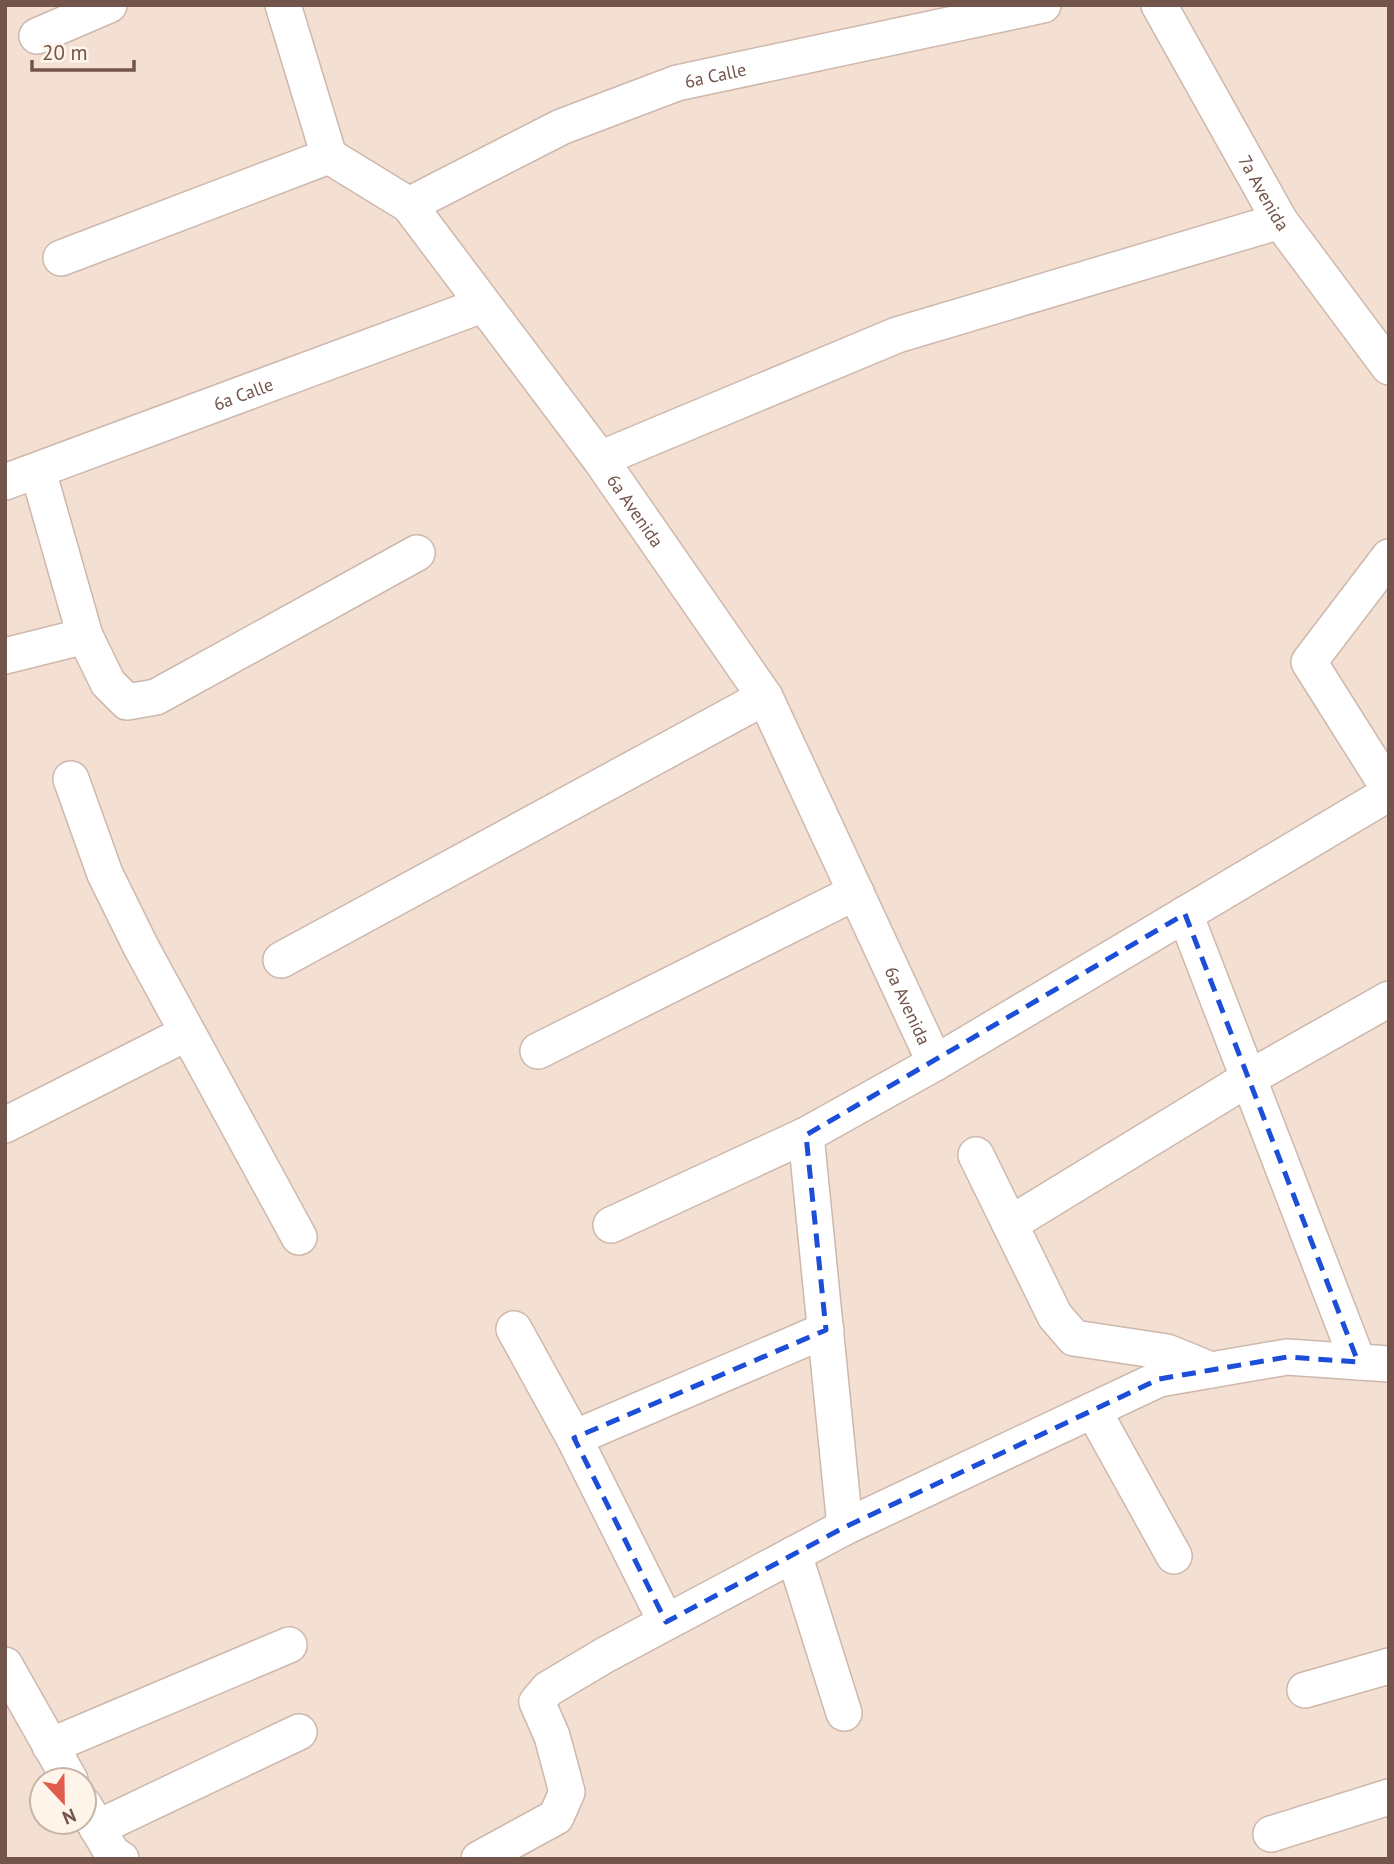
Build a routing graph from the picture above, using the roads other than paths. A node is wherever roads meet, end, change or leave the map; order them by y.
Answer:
1 (109, 5) edge
2 (283, 5) edge
3 (1043, 5) edge
4 (1159, 5) edge
5 (37, 36) dead end
6 (329, 156) junction
7 (409, 205) junction
8 (1280, 222) junction
9 (61, 258) dead end
10 (482, 304) junction
11 (1389, 367) edge
12 (600, 459) junction
13 (38, 471) junction
14 (5, 482) edge
15 (417, 552) dead end
16 (1389, 557) edge
17 (85, 636) junction
18 (5, 656) edge
19 (765, 697) junction
20 (71, 779) dead end
21 (1389, 791) edge
22 (856, 892) junction
23 (1185, 914) junction
24 (281, 960) dead end
25 (1389, 999) edge
26 (187, 1033) junction
27 (538, 1051) dead end
28 (935, 1063) junction
29 (1248, 1078) junction
30 (5, 1125) edge
31 (806, 1135) junction
32 (976, 1154) dead end
33 (1010, 1224) junction
34 (611, 1225) dead end
35 (299, 1237) dead end
36 (514, 1329) dead end
37 (826, 1331) junction
38 (1374, 1363) edge
39 (1214, 1371) junction
40 (1093, 1410) junction
41 (574, 1438) junction
42 (845, 1527) junction
43 (793, 1554) junction
44 (1174, 1556) dead end
45 (666, 1622) junction
46 (289, 1646) dead end
47 (5, 1665) edge
48 (1389, 1666) edge
49 (1305, 1690) dead end
50 (844, 1713) dead end
51 (299, 1732) dead end
52 (50, 1746) junction
53 (62, 1766) edge
54 (1389, 1797) edge
55 (98, 1813) edge
56 (98, 1828) edge
57 (1271, 1834) dead end
58 (121, 1859) edge
59 (479, 1859) edge

1 - 5 street
2 - 6 street
3 - 7 street, 6a Calle
4 - 8 street, 7a Avenida
6 - 7 street, 6a Avenida
6 - 9 street
7 - 10 street, 6a Avenida
8 - 11 street, 7a Avenida
8 - 12 street
10 - 12 street, 6a Avenida
10 - 13 street, 6a Calle
12 - 19 street, 6a Avenida
13 - 14 street, 6a Calle
13 - 17 street
15 - 17 street
16 - 21 street
17 - 18 street
19 - 22 street, 6a Avenida
19 - 24 street
20 - 26 street
21 - 23 street
22 - 27 street
22 - 28 street, 6a Avenida
23 - 28 street
23 - 29 street
25 - 29 street
26 - 30 street
26 - 35 street
28 - 31 street
29 - 33 street
29 - 38 street
31 - 34 street
31 - 37 street
32 - 33 street
33 - 39 street
36 - 41 street
37 - 41 street
37 - 42 street
38 - 39 street
39 - 40 street
40 - 42 street
40 - 44 street
41 - 45 street
42 - 43 street
43 - 45 street
43 - 50 street
45 - 59 street
46 - 52 street
47 - 52 street
48 - 49 street
51 - 55 street
52 - 53 street
54 - 57 street
56 - 58 street

